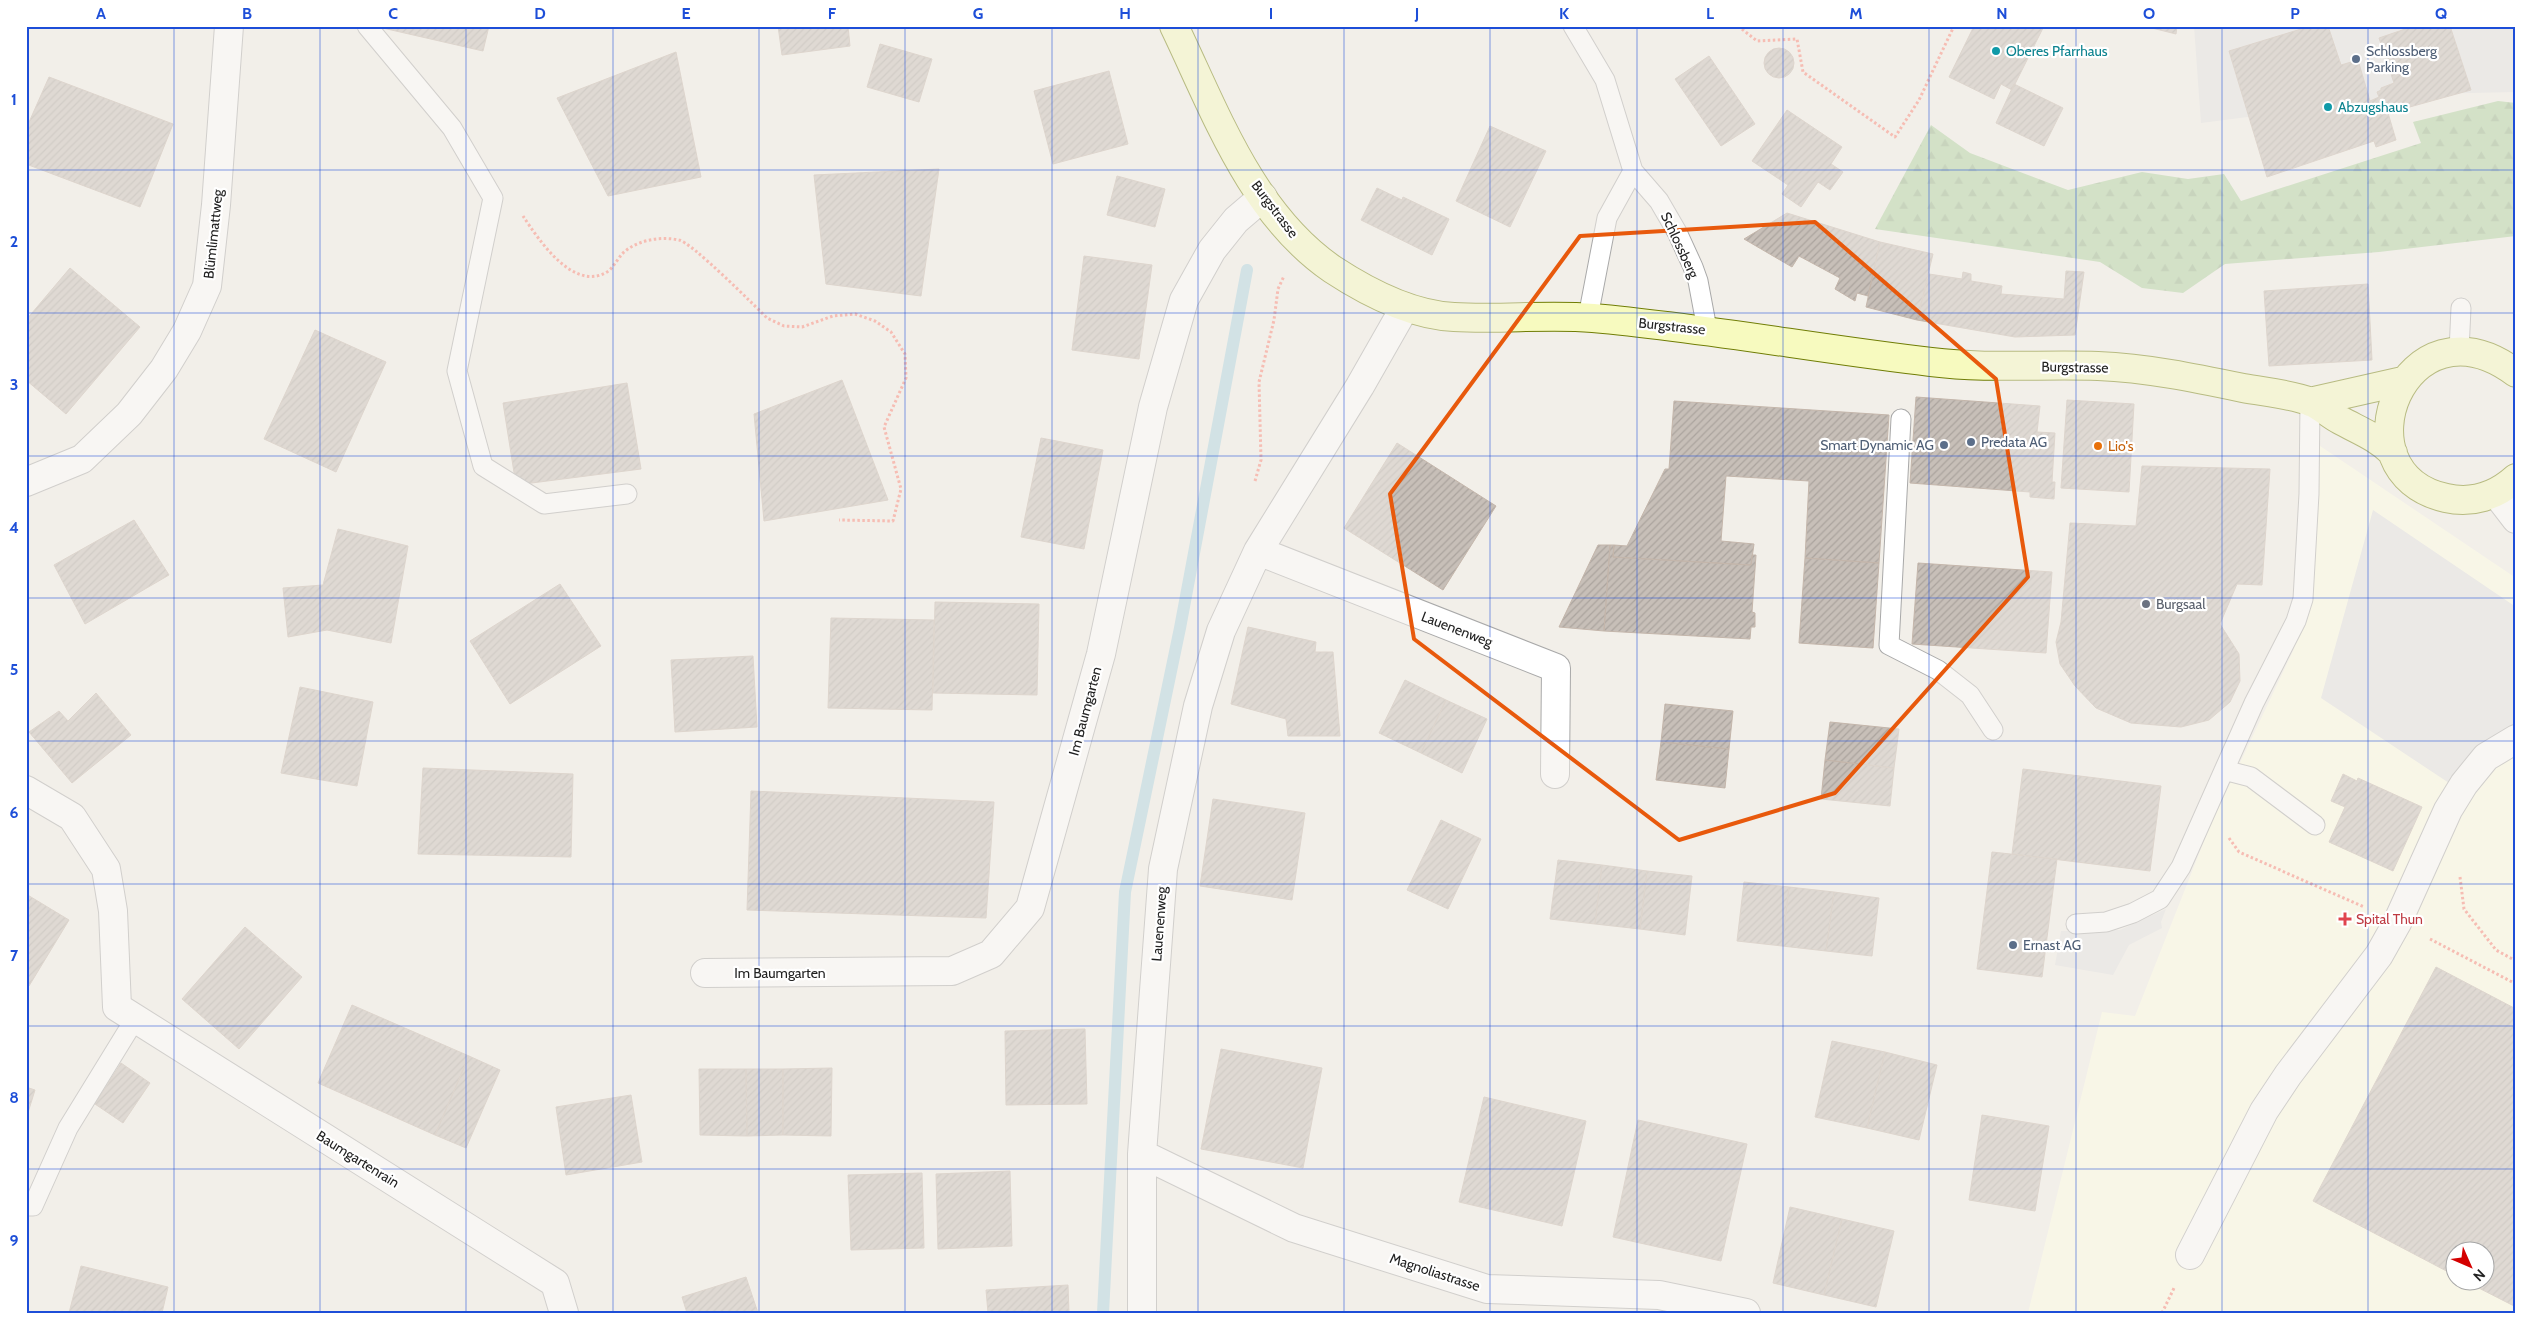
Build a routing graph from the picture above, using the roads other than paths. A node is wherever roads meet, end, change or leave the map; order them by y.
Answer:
1 (229, 26) edge
2 (367, 26) edge
3 (1174, 26) edge
4 (1573, 26) edge
5 (1633, 170) junction
6 (1263, 197) junction
7 (1405, 307) junction
8 (2461, 308) dead end
9 (1588, 317) junction
10 (1706, 329) junction
11 (2459, 351) junction
12 (2516, 373) edge
13 (2404, 381) junction
14 (2310, 402) junction
15 (1901, 419) dead end
16 (2393, 453) junction
17 (26, 482) edge
18 (2506, 486) edge
19 (627, 494) dead end
20 (2516, 519) edge
21 (1258, 551) junction
22 (1993, 730) dead end
23 (2516, 739) edge
24 (2224, 770) junction
25 (1555, 774) dead end
26 (26, 790) edge
27 (2315, 825) dead end
28 (2076, 924) dead end
29 (705, 973) dead end
30 (135, 1019) junction
31 (1142, 1154) junction
32 (26, 1206) edge
33 (2190, 1255) dead end
34 (564, 1313) edge
35 (1142, 1313) edge
36 (1746, 1313) edge

1 - 17 street, Blümlimattweg
2 - 19 lane
3 - 6 main road, Burgstrasse
4 - 5 lane, Schlossberg
5 - 9 lane
5 - 10 lane, Schlossberg
6 - 7 main road, Burgstrasse
6 - 29 street, Im Baumgarten
7 - 9 main road, Burgstrasse
7 - 21 street, Lauenenweg
8 - 11 lane
9 - 10 main road, Burgstrasse
10 - 14 main road, Burgstrasse
11 - 12 main road
11 - 13 main road
13 - 14 main road, Burgstrasse
13 - 16 main road
14 - 16 main road, Burgstrasse
14 - 24 lane
15 - 22 lane
16 - 18 main road
18 - 20 street
21 - 25 street, Lauenenweg
21 - 31 street, Lauenenweg
23 - 33 street
24 - 27 lane
24 - 28 lane
26 - 30 street, Baumgartenrain
30 - 32 lane
30 - 34 street, Baumgartenrain
31 - 35 street, Lauenenweg
31 - 36 street, Magnoliastrasse

